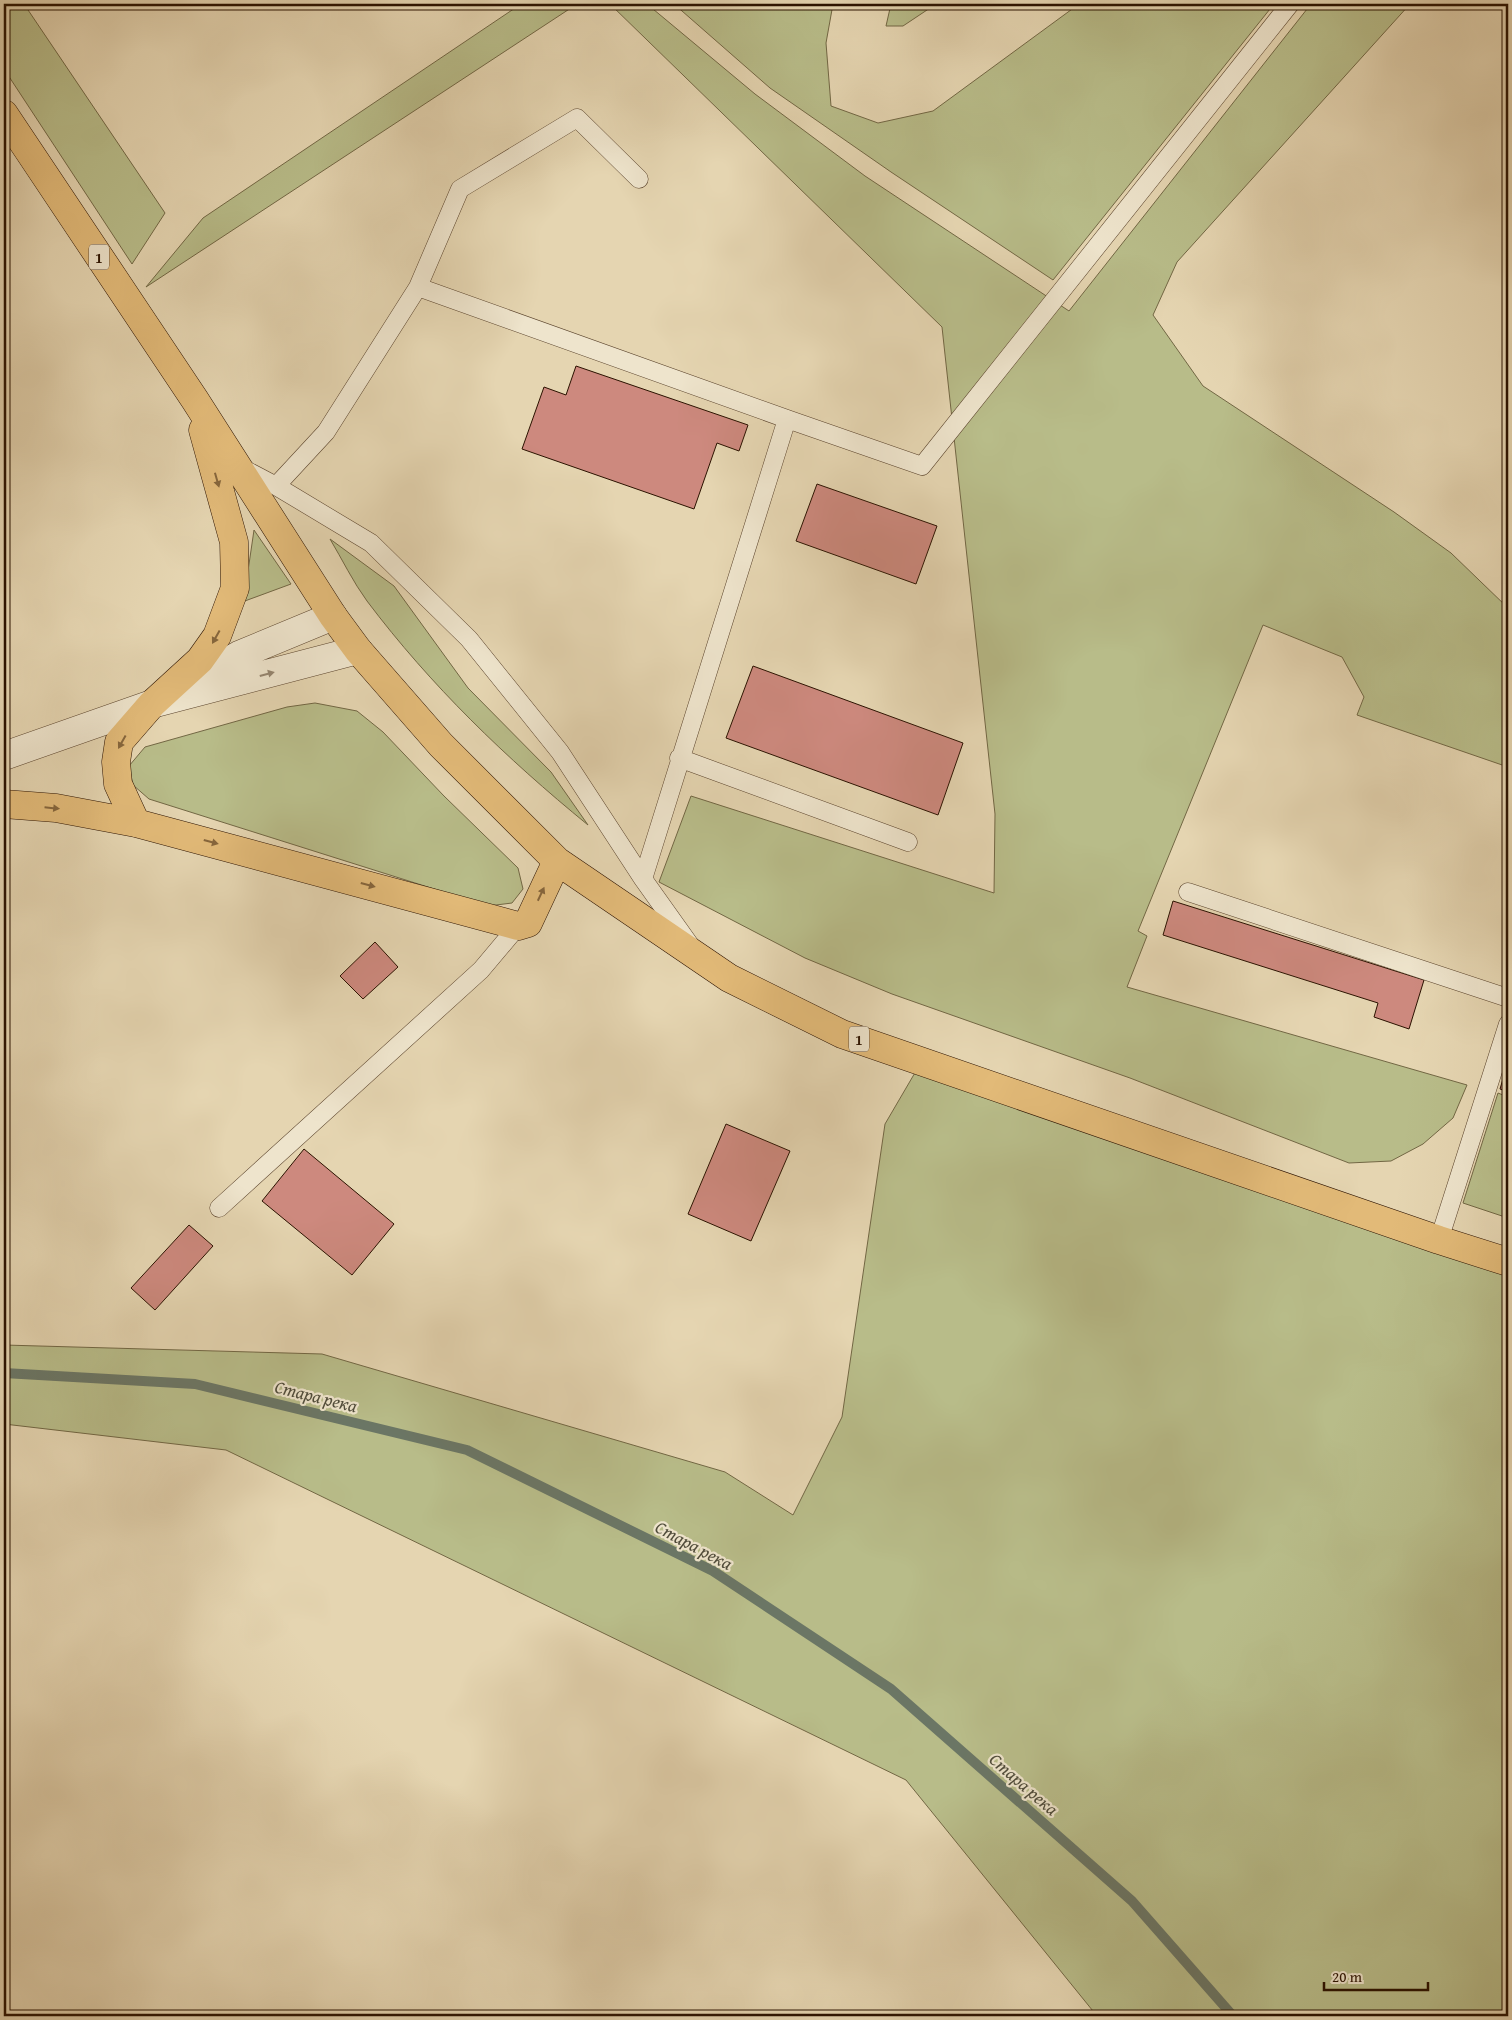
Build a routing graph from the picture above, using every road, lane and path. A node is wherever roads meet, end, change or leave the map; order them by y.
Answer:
1 (1290, 4) edge
2 (4, 114) edge
3 (639, 179) dead end
4 (418, 287) junction
5 (195, 400) junction
6 (787, 419) junction
7 (236, 465) junction
8 (276, 486) junction
9 (333, 616) junction
10 (358, 650) junction
11 (152, 704) junction
12 (4, 756) edge
13 (679, 758) junction
14 (4, 804) edge
15 (136, 823) junction
16 (908, 842) dead end
17 (557, 861) junction
18 (643, 879) junction
19 (1188, 892) dead end
20 (518, 926) junction
21 (698, 957) junction
22 (1508, 998) edge
23 (1508, 1024) edge
24 (219, 1208) dead end
25 (1439, 1240) junction
26 (1508, 1262) edge

1 - 6 lane
2 - 5 main road, 1
3 - 4 lane
4 - 6 lane
4 - 8 lane
5 - 7 main road, 1
5 -> 11 main road
6 - 13 lane
7 - 8 lane
7 - 9 main road, 1
8 - 18 lane
9 - 10 main road, 1
9 - 11 street
11 -> 10 street
10 - 17 main road, 1
11 - 12 street
11 -> 15 main road
13 - 16 lane
13 - 18 lane
14 -> 15 main road
15 -> 20 main road
20 -> 17 main road
17 - 21 main road, 1
18 - 21 lane
19 - 22 lane
20 - 24 lane
21 - 25 main road, 1
23 - 25 lane
25 - 26 main road, 1

